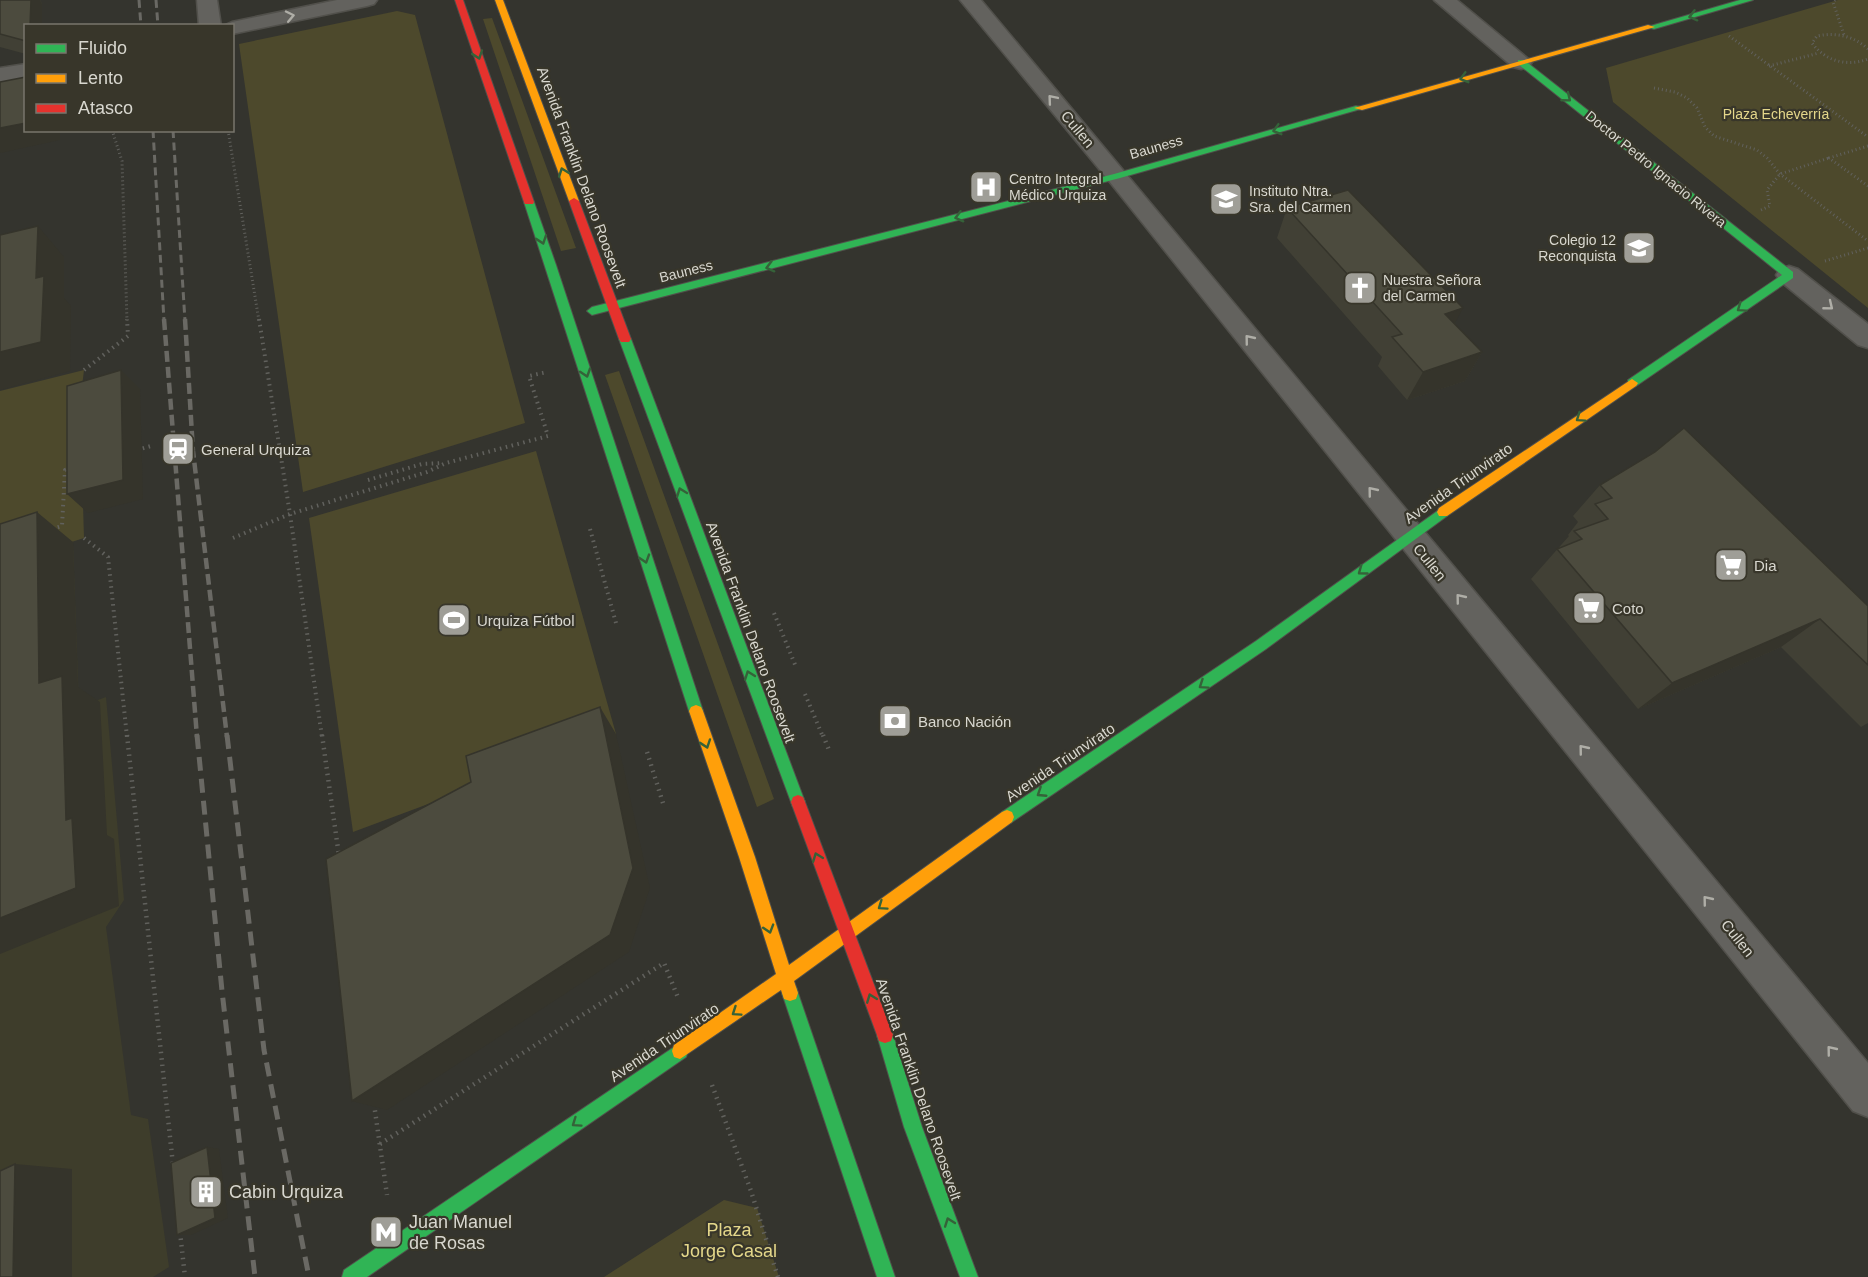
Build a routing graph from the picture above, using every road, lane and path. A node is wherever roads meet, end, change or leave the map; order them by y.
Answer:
1 (207, 0) edge
2 (367, 0) edge
3 (459, 0) edge
4 (499, 0) edge
5 (970, 0) edge
6 (1444, 0) edge
7 (1749, 0) edge
8 (1835, 0) edge
9 (1700, 14) junction
10 (210, 24) edge
11 (234, 28) edge
12 (1844, 36) junction
13 (1868, 50) edge
14 (1820, 52) junction
15 (1868, 59) edge
16 (1521, 62) junction
17 (1769, 66) junction
18 (24, 70) edge
19 (0, 75) edge
20 (1654, 88) dead end
21 (113, 132) edge
22 (228, 132) edge
23 (1868, 137) edge
24 (1868, 146) edge
25 (1829, 158) junction
26 (1780, 174) junction
27 (1117, 176) junction
28 (1868, 186) edge
29 (1768, 218) dead end
30 (1868, 240) edge
31 (1868, 248) edge
32 (1822, 261) dead end
33 (1789, 275) junction
34 (612, 306) junction
35 (569, 317) junction
36 (1868, 338) edge
37 (583, 364) junction
38 (84, 370) dead end
39 (151, 446) dead end
40 (130, 452) dead end
41 (446, 463) junction
42 (76, 467) edge
43 (368, 480) dead end
44 (290, 514) junction
45 (590, 529) dead end
46 (42, 532) dead end
47 (1409, 536) junction
48 (84, 538) dead end
49 (233, 538) dead end
50 (774, 613) dead end
51 (616, 623) dead end
52 (796, 667) dead end
53 (805, 694) dead end
54 (829, 750) dead end
55 (647, 752) dead end
56 (663, 803) dead end
57 (340, 864) edge
58 (846, 932) junction
59 (785, 979) junction
60 (695, 1041) junction
61 (1868, 1095) edge
62 (373, 1098) edge
63 (380, 1145) junction
64 (173, 1171) edge
65 (180, 1230) edge
66 (394, 1247) junction
67 (185, 1277) edge
68 (351, 1277) edge
69 (778, 1277) edge
70 (886, 1277) edge
71 (969, 1277) edge

1 - 10 street
11 -> 2 street
3 -> 35 street
34 -> 4 street, Avenida Franklin Delano Roosevelt
27 -> 5 street, Cullen
6 - 16 street, Doctor Pedro Ignacio Rivera
7 - 9 street, Bauness
8 - 12 path
9 -> 16 street, Bauness
9 - 17 path
12 - 13 path
12 - 14 path
14 - 15 path
14 - 17 path
16 -> 27 street, Bauness
16 -> 33 street, Doctor Pedro Ignacio Rivera
17 - 23 path
18 - 19 street
20 - 26 path
21 - 38 path
22 - 44 path
24 - 25 path
25 - 26 path
25 - 28 path
26 - 29 path
26 - 30 path
27 -> 34 street, Bauness
47 -> 27 street, Cullen
31 - 32 path
33 -> 36 street, Doctor Pedro Ignacio Rivera
33 -> 47 street, Avenida Triunvirato
34 - 35 street, Bauness
58 -> 34 street, Avenida Franklin Delano Roosevelt
35 - 37 street
37 - 41 path
37 -> 59 street
39 - 40 path
41 - 43 path
41 - 44 path
42 - 46 path
44 - 49 path
44 - 57 path
45 - 51 path
47 -> 58 street, Avenida Triunvirato
61 -> 47 street, Cullen
48 - 64 path
50 - 52 path
53 - 54 path
55 - 56 path
58 - 59 street, Avenida Triunvirato
71 -> 58 street, Avenida Franklin Delano Roosevelt
59 -> 60 street, Avenida Triunvirato
59 - 70 street
60 - 63 path
60 -> 66 street, Avenida Triunvirato
60 - 69 path
62 - 63 path
63 - 66 path
65 - 67 path
66 - 68 street, Avenida Triunvirato

